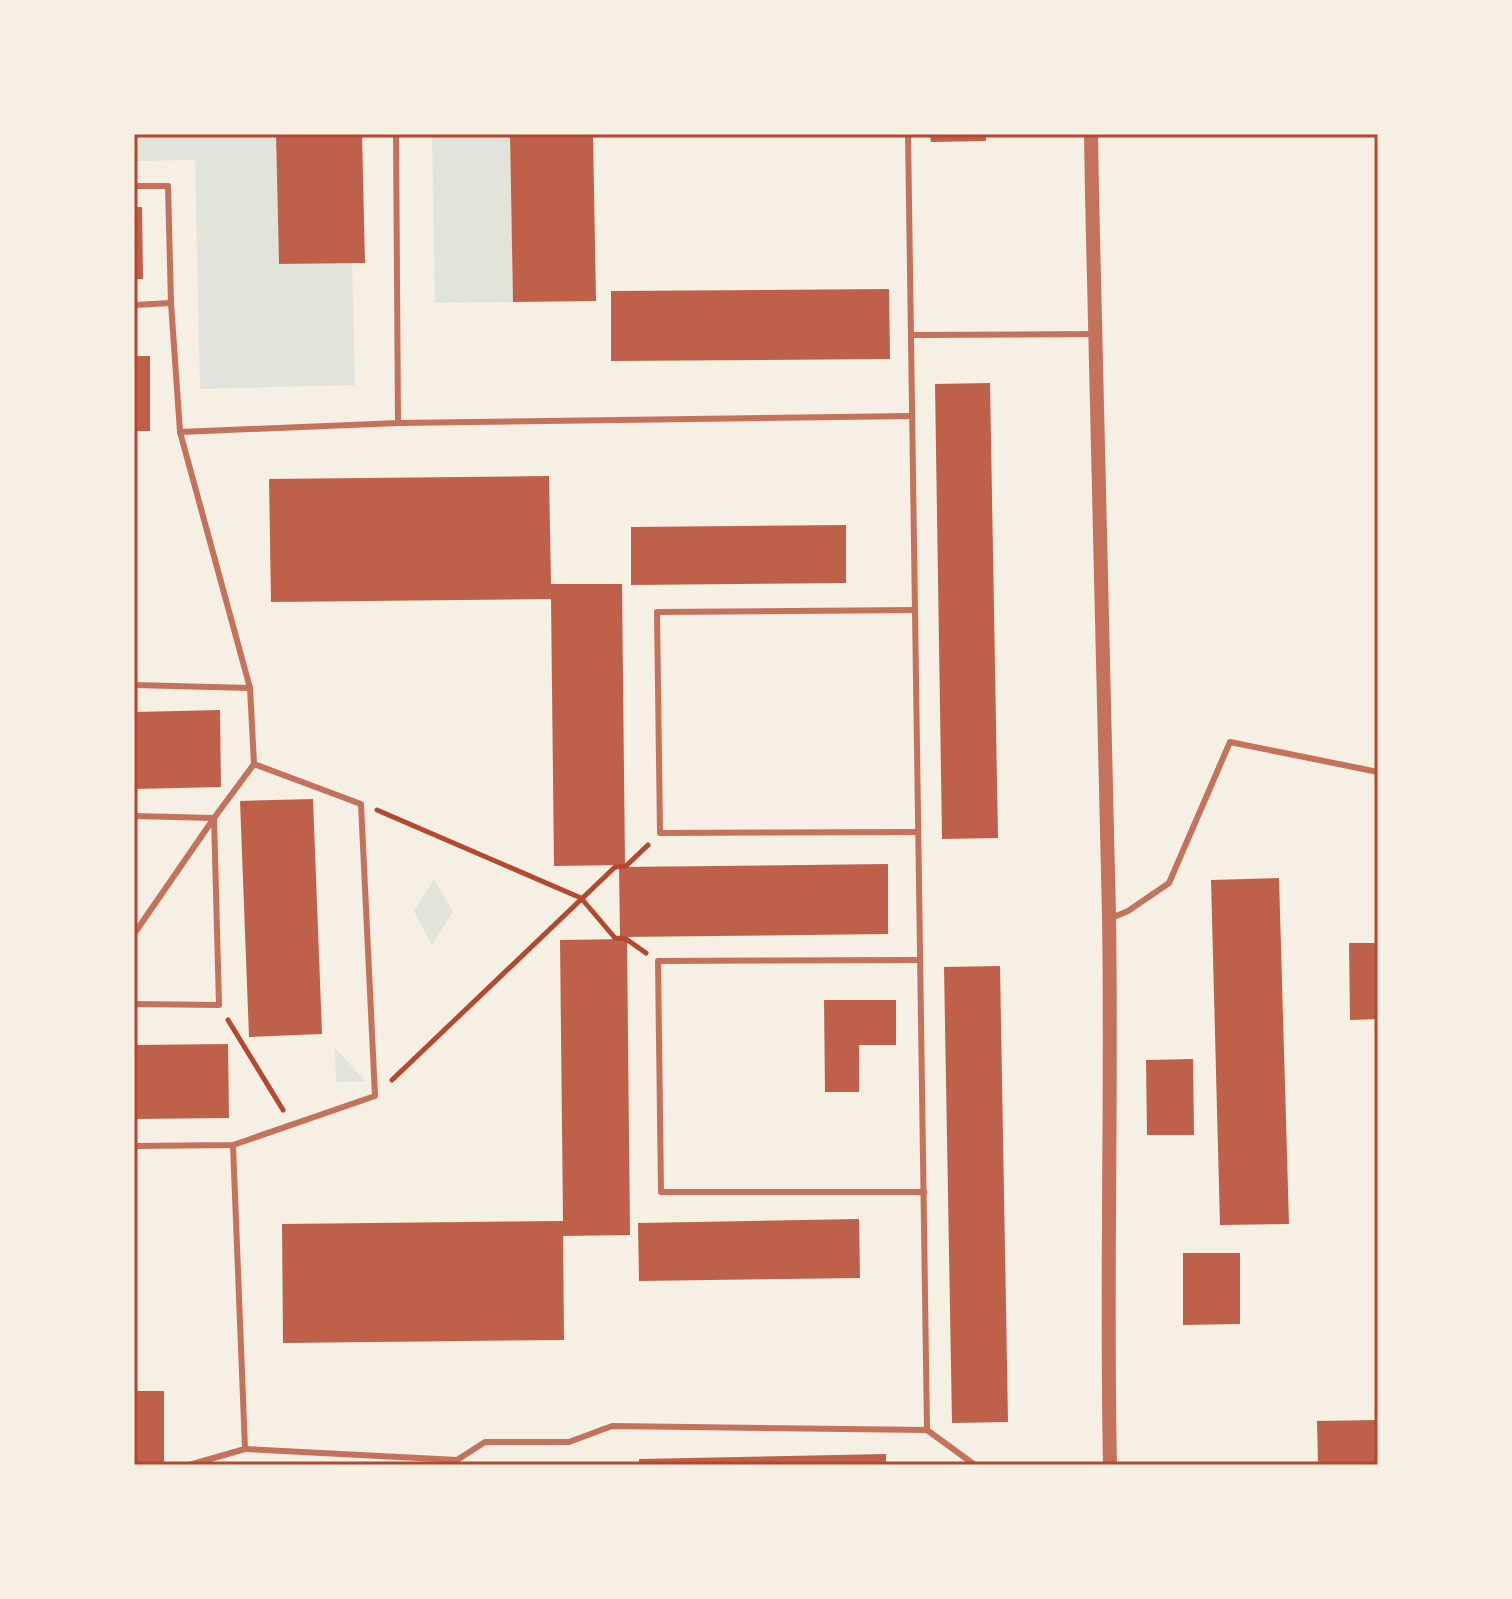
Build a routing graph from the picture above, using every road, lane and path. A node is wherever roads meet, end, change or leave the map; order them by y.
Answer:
1 (396, 134) edge
2 (908, 134) edge
3 (1091, 134) edge
4 (134, 186) edge
5 (171, 303) junction
6 (134, 305) edge
7 (1094, 334) junction
8 (911, 335) junction
9 (912, 416) junction
10 (398, 423) junction
11 (180, 432) junction
12 (915, 610) junction
13 (134, 685) edge
14 (250, 688) junction
15 (254, 764) junction
16 (1378, 772) edge
17 (361, 804) junction
18 (134, 816) edge
19 (214, 818) junction
20 (918, 832) junction
21 (660, 833) junction
22 (581, 898) junction
23 (1109, 919) junction
24 (134, 934) edge
25 (920, 960) junction
26 (658, 961) junction
27 (134, 1004) edge
28 (219, 1005) junction
29 (375, 1096) junction
30 (292, 1125) junction
31 (233, 1145) junction
32 (134, 1146) edge
33 (924, 1192) junction
34 (927, 1430) junction
35 (245, 1449) junction
36 (457, 1462) edge
37 (189, 1465) edge
38 (975, 1465) edge
39 (1110, 1465) edge

1 - 10 lane
2 - 8 lane
3 - 7 street
4 - 5 lane
5 - 6 lane
5 - 11 lane
7 - 8 lane
7 - 23 street
8 - 9 lane
9 - 10 lane
9 - 12 lane
10 - 11 lane
11 - 14 lane
12 - 20 lane
12 - 21 lane
13 - 14 lane
14 - 15 lane
15 - 17 lane
15 - 19 lane
16 - 23 lane
17 - 22 path
17 - 29 lane
18 - 19 lane
19 - 24 lane
19 - 28 lane
20 - 21 lane
20 - 25 lane
21 - 22 path
22 - 26 path
22 - 29 path
23 - 39 street
25 - 26 lane
25 - 33 lane
26 - 33 lane
27 - 28 lane
28 - 30 path
29 - 30 lane
30 - 31 lane
31 - 32 lane
31 - 35 lane
33 - 34 lane
34 - 36 lane
34 - 38 lane
35 - 36 lane
35 - 37 lane

